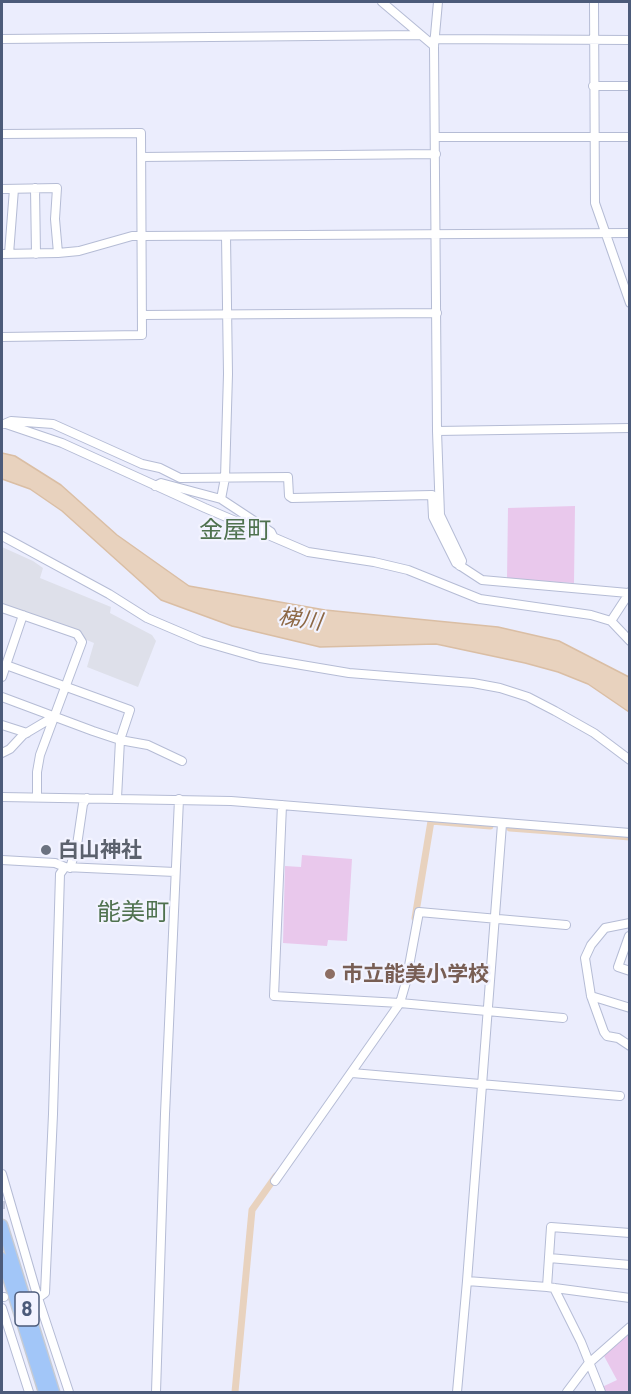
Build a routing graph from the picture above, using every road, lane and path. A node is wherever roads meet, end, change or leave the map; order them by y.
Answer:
1 (382, 2) edge
2 (438, 2) edge
3 (594, 2) edge
4 (420, 35) junction
5 (2, 39) edge
6 (593, 40) junction
7 (630, 40) edge
8 (434, 43) junction
9 (593, 86) junction
10 (630, 86) edge
11 (2, 134) edge
12 (435, 137) junction
13 (595, 137) junction
14 (630, 137) edge
15 (435, 154) junction
16 (142, 157) junction
17 (35, 188) junction
18 (2, 189) edge
19 (14, 189) junction
20 (630, 233) edge
21 (437, 234) junction
22 (606, 234) junction
23 (142, 236) junction
24 (226, 236) junction
25 (5, 254) edge
26 (36, 254) junction
27 (58, 254) junction
28 (630, 303) edge
29 (436, 313) junction
30 (226, 314) junction
31 (142, 315) junction
32 (2, 337) edge
33 (3, 424) edge
34 (630, 428) edge
35 (437, 431) junction
36 (225, 478) junction
37 (155, 486) junction
38 (221, 499) junction
39 (2, 536) edge
40 (274, 538) junction
41 (460, 566) junction
42 (629, 592) edge
43 (2, 608) edge
44 (23, 615) junction
45 (611, 621) junction
46 (630, 641) edge
47 (6, 665) junction
48 (2, 677) edge
49 (66, 687) junction
50 (2, 698) edge
51 (55, 716) junction
52 (2, 724) edge
53 (27, 733) junction
54 (120, 740) junction
55 (2, 753) edge
56 (630, 760) edge
57 (182, 761) dead end
58 (2, 797) edge
59 (37, 797) junction
60 (87, 798) junction
61 (117, 798) junction
62 (179, 800) junction
63 (282, 805) junction
64 (502, 824) junction
65 (630, 833) edge
66 (2, 860) edge
67 (68, 868) junction
68 (175, 872) junction
69 (495, 919) junction
70 (630, 923) edge
71 (566, 925) dead end
72 (615, 926) junction
73 (629, 936) edge
74 (630, 971) edge
75 (591, 996) junction
76 (400, 1004) junction
77 (630, 1008) edge
78 (487, 1010) junction
79 (564, 1018) dead end
80 (630, 1046) edge
81 (352, 1073) junction
82 (482, 1085) junction
83 (620, 1096) dead end
84 (2, 1174) edge
85 (275, 1181) dead end
86 (2, 1225) edge
87 (630, 1233) edge
88 (2, 1258) edge
89 (549, 1258) junction
90 (630, 1264) edge
91 (467, 1281) junction
92 (550, 1288) junction
93 (35, 1298) junction
94 (630, 1298) edge
95 (2, 1308) edge
96 (630, 1327) edge
97 (588, 1364) junction
98 (30, 1392) edge
99 (44, 1392) edge
100 (54, 1392) edge
101 (69, 1392) edge
102 (156, 1392) edge
103 (457, 1392) edge
104 (567, 1392) edge
105 (601, 1392) edge

1 - 4 street
2 - 8 street
3 - 6 street
4 - 5 street
4 - 8 street
6 - 7 street
6 - 8 street
6 - 9 street
8 - 12 street
9 - 10 street
9 - 13 street
11 - 16 street
12 - 13 street
12 - 15 street
13 - 14 street
13 - 22 street
15 - 16 street
15 - 21 street
16 - 23 street
17 - 19 street
17 - 26 street
17 - 27 street
18 - 19 street
19 - 25 street
20 - 22 street
21 - 22 street
21 - 24 street
21 - 29 street
22 - 28 street
23 - 24 street
23 - 27 street
23 - 31 street
24 - 30 street
25 - 26 street
26 - 27 street
29 - 30 street
29 - 35 street
30 - 31 street
30 - 36 street
31 - 32 street
33 - 36 street
33 - 37 street
34 - 35 street
35 - 41 street
36 - 38 street
36 - 41 street
37 - 38 street
37 - 40 street
38 - 40 street
39 - 56 street
40 - 45 street
41 - 42 street
42 - 45 street
43 - 44 street
44 - 47 street
44 - 49 street
45 - 46 street
47 - 48 street
47 - 49 street
49 - 51 street
49 - 54 street
50 - 51 street
51 - 53 street
51 - 54 street
51 - 59 street
52 - 53 street
53 - 55 street
54 - 57 street
54 - 61 street
58 - 59 street
59 - 60 street
60 - 61 street
60 - 67 street
61 - 62 street
62 - 63 street
62 - 68 street
63 - 64 street
63 - 76 street
64 - 65 street
64 - 69 street
66 - 67 street
67 - 68 street
67 - 93 street
68 - 102 street
69 - 71 street
69 - 76 street
69 - 78 street
70 - 72 street
72 - 73 street
72 - 75 street
73 - 74 street
75 - 77 street
75 - 80 street
76 - 78 street
76 - 81 street
78 - 79 street
78 - 82 street
81 - 82 street
81 - 85 street
82 - 83 street
82 - 91 street
84 - 93 street
86 - 100 highway, 8
87 - 89 street
88 - 99 highway, 8
89 - 90 street
89 - 92 street
91 - 92 street
91 - 103 street
92 - 94 street
92 - 97 street
93 - 101 street
95 - 98 street
96 - 97 street
97 - 104 street
97 - 105 street

